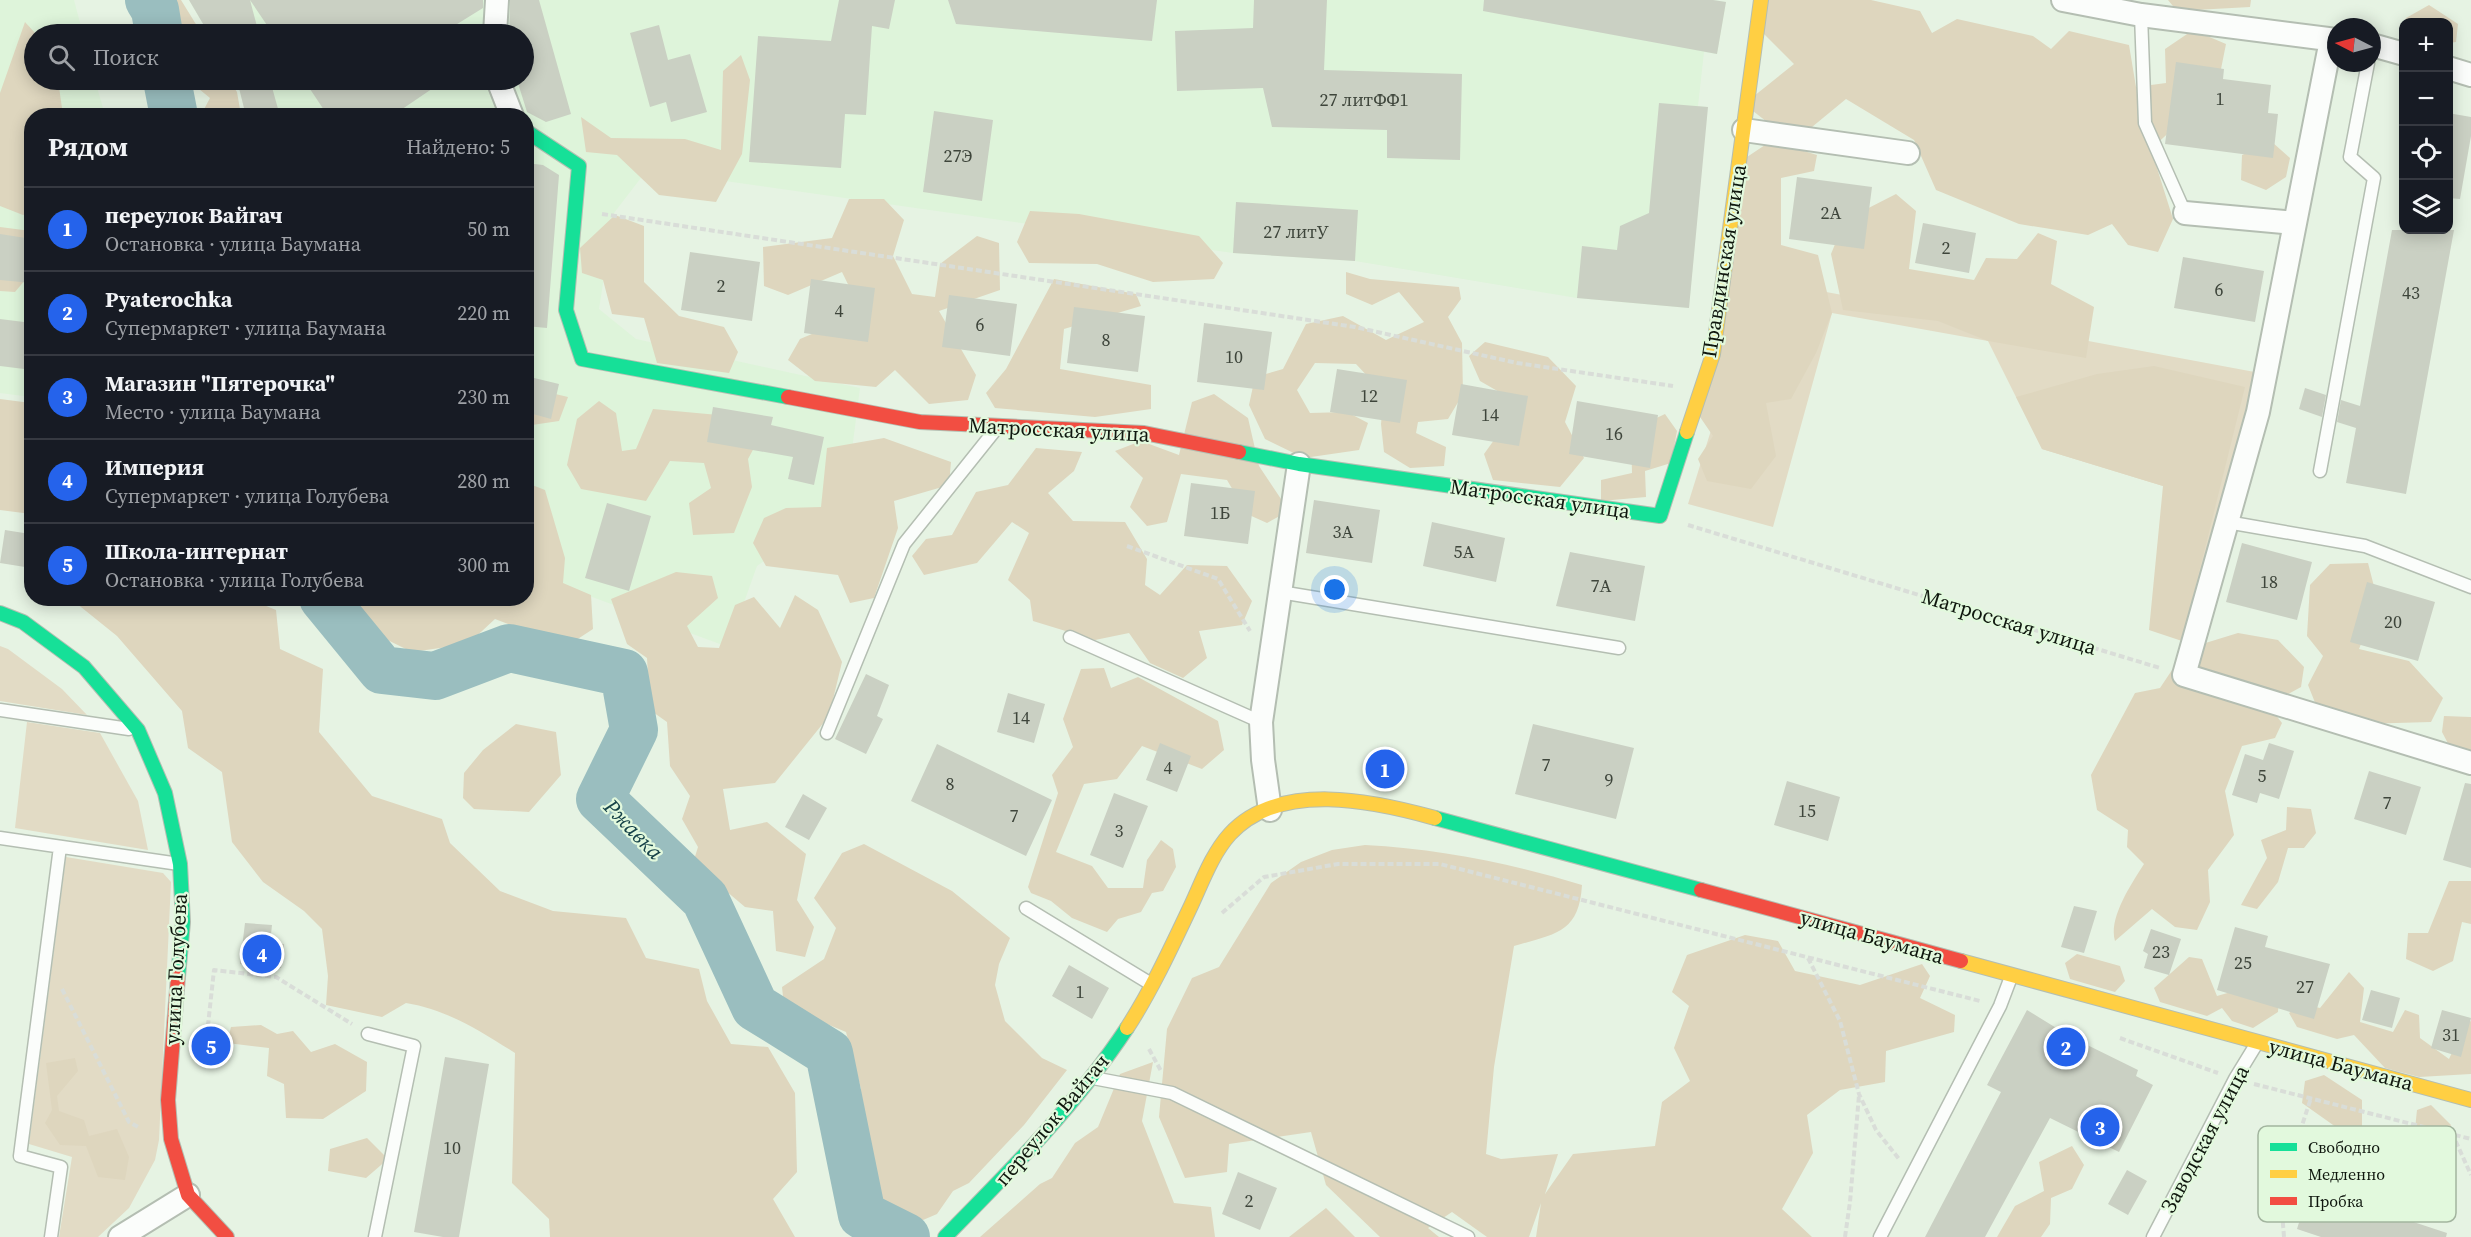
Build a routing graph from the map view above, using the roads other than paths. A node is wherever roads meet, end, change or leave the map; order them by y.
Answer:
1 (497, 0) edge
2 (1761, 0) edge
3 (2063, 0) edge
4 (2141, 15) junction
5 (496, 24) edge
6 (2327, 39) edge
7 (2381, 48) edge
8 (2399, 53) edge
9 (2327, 69) edge
10 (2453, 70) edge
11 (2366, 72) edge
12 (2471, 75) edge
13 (502, 90) edge
14 (509, 108) edge
15 (1743, 130) junction
16 (534, 136) edge
17 (1908, 153) dead end
18 (2185, 213) joint
19 (2295, 223) junction
20 (999, 426) junction
21 (1299, 464) junction
22 (2320, 471) dead end
23 (1660, 516) joint
24 (2227, 522) junction
25 (2471, 587) edge
26 (1280, 592) junction
27 (0, 613) edge
28 (1070, 637) dead end
29 (1619, 648) dead end
30 (0, 710) edge
31 (1261, 722) junction
32 (138, 730) junction
33 (827, 733) dead end
34 (2471, 763) edge
35 (1270, 810) junction
36 (0, 838) edge
37 (60, 847) junction
38 (180, 864) junction
39 (1026, 908) dead end
40 (2012, 976) junction
41 (1152, 984) junction
42 (368, 1034) road end
43 (2258, 1042) junction
44 (1092, 1078) junction
45 (2471, 1100) edge
46 (188, 1195) junction
47 (51, 1237) edge
48 (120, 1237) edge
49 (227, 1237) edge
50 (375, 1237) edge
51 (945, 1237) edge
52 (1468, 1237) edge
53 (1880, 1237) edge
54 (2153, 1237) edge

1 - 5 street
2 - 15 street, Правдинская улица
3 - 4 street
4 - 6 street
4 - 18 lane
7 - 8 street
9 - 19 street
10 - 12 street
11 - 22 lane
13 - 14 street
15 - 17 street
15 - 23 street, Правдинская улица
16 - 20 street, Матросская улица
18 - 19 street
19 - 24 street
20 - 21 street, Матросская улица
20 - 33 lane
21 - 23 street, Матросская улица
21 - 26 street
24 - 25 lane
24 - 34 street
26 - 29 lane
26 - 31 street
27 - 32 street, улица Голубева
28 - 31 lane
30 - 32 lane
31 - 35 street
32 - 38 street, улица Голубева
35 - 40 street, улица Баумана
35 - 41 street, переулок Вайгач
36 - 37 lane
37 - 38 lane
37 - 47 lane
38 - 46 street, улица Голубева
39 - 41 lane
40 - 43 street, улица Баумана
40 - 53 lane
41 - 44 street, переулок Вайгач
42 - 50 lane
43 - 45 street, улица Баумана
43 - 54 lane, Заводская улица
44 - 51 street, переулок Вайгач
44 - 52 lane
46 - 48 street
46 - 49 street, улица Голубева

